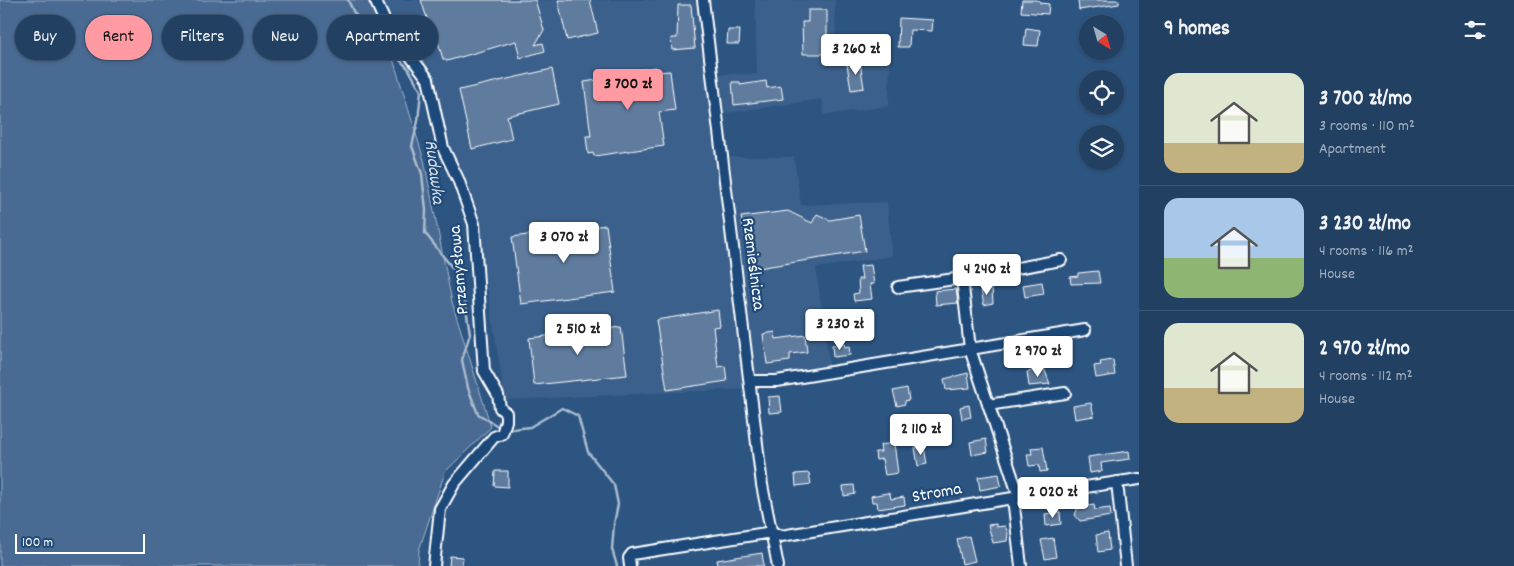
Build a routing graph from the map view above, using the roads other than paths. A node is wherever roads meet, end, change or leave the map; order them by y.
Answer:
1 (375, 0) edge
2 (703, 0) edge
3 (1061, 260) dead end
4 (962, 278) junction
5 (898, 287) dead end
6 (1085, 330) dead end
7 (970, 349) junction
8 (751, 380) junction
9 (1064, 393) dead end
10 (988, 405) junction
11 (500, 408) junction
12 (498, 435) junction
13 (1139, 479) edge
14 (1117, 482) junction
15 (1016, 497) junction
16 (772, 532) junction
17 (434, 566) edge
18 (630, 566) edge
19 (778, 566) edge
20 (1021, 566) edge
21 (1126, 566) edge

1 - 11 street, Przemysłowa
2 - 8 street, Rzemieślnicza
3 - 4 street
4 - 5 street
4 - 7 street
6 - 7 street
7 - 8 street
7 - 10 street
8 - 16 street, Rzemieślnicza
9 - 10 street
10 - 15 street
11 - 12 street, Przemysłowa
11 - 12 street, Przemysłowa
12 - 17 street, Przemysłowa
13 - 14 street, Stroma
14 - 15 street, Stroma
14 - 21 street
15 - 16 street, Stroma
15 - 20 street
16 - 18 street, Stroma
16 - 19 street, Rzemieślnicza

